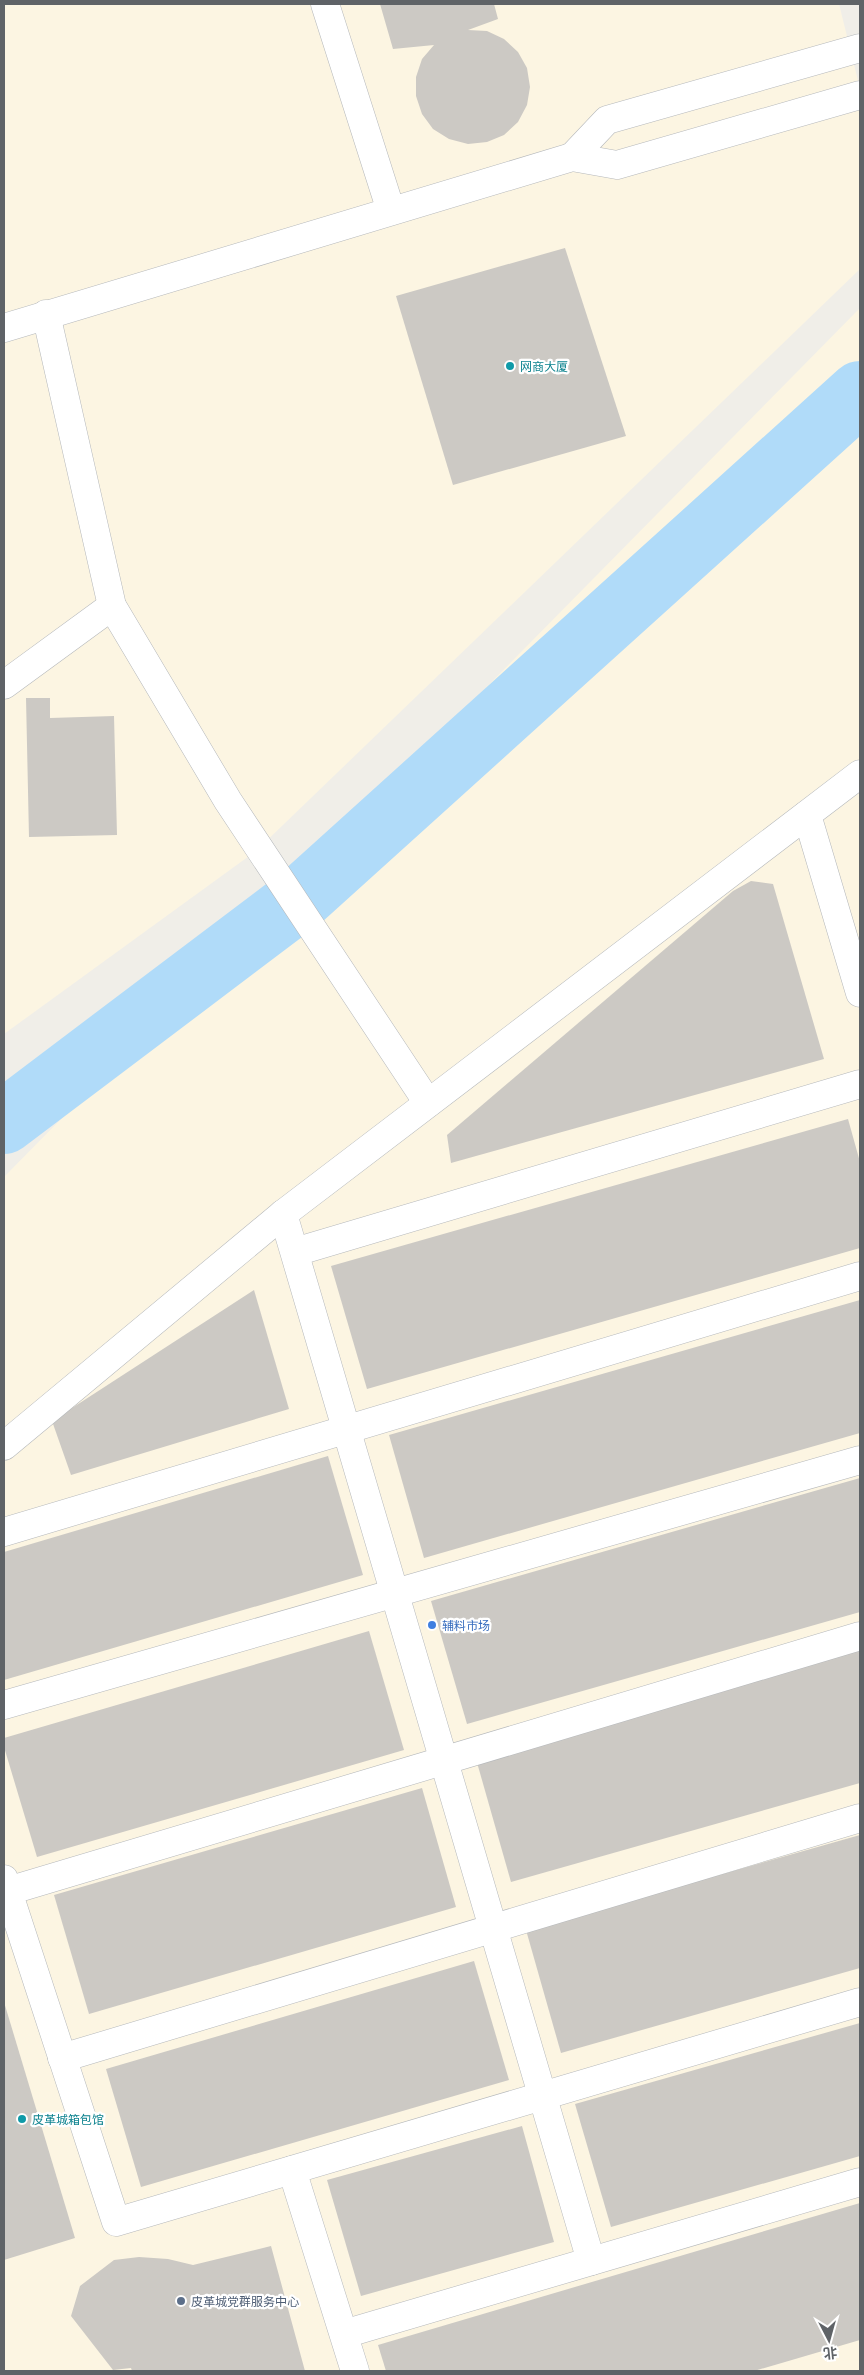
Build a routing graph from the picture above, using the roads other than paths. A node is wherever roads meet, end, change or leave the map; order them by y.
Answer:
1 (325, 4) edge
2 (860, 48) edge
3 (860, 95) edge
4 (572, 157) junction
5 (391, 211) junction
6 (46, 314) junction
7 (4, 328) edge
8 (112, 606) junction
9 (4, 685) edge
10 (860, 774) edge
11 (807, 815) junction
12 (860, 993) edge
13 (860, 1084) edge
14 (428, 1103) junction
15 (283, 1214) junction
16 (294, 1252) junction
17 (860, 1276) edge
18 (347, 1430) junction
19 (4, 1446) edge
20 (860, 1460) edge
21 (4, 1532) edge
22 (394, 1593) junction
23 (860, 1636) edge
24 (4, 1706) edge
25 (444, 1760) junction
26 (860, 1818) edge
27 (6, 1885) edge
28 (493, 1928) junction
29 (860, 2002) edge
30 (62, 2058) junction
31 (542, 2096) junction
32 (292, 2170) junction
33 (860, 2182) edge
34 (591, 2261) junction
35 (344, 2334) junction
36 (355, 2371) edge

1 - 5 lane
2 - 4 lane
3 - 4 lane
4 - 5 lane
5 - 6 lane
6 - 7 lane
6 - 8 lane
8 - 9 lane
8 - 14 lane
10 - 11 lane
11 - 12 lane
11 - 14 lane
13 - 16 lane
14 - 15 lane
15 - 16 lane
15 - 19 lane
16 - 18 lane
17 - 18 lane
18 - 21 lane
18 - 22 lane
20 - 22 lane
22 - 24 lane
22 - 25 lane
23 - 25 lane
25 - 27 lane
25 - 28 lane
26 - 28 lane
27 - 30 lane
28 - 30 lane
28 - 31 lane
29 - 31 lane
30 - 32 lane
31 - 32 lane
31 - 34 lane
32 - 35 lane
33 - 34 lane
34 - 35 lane
35 - 36 lane

